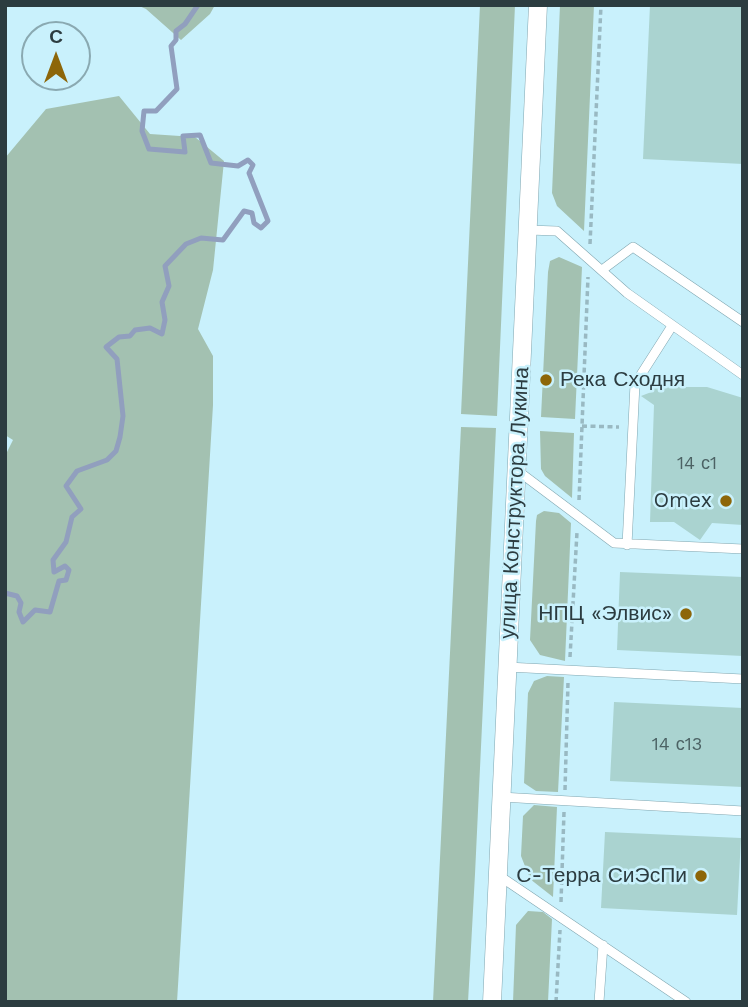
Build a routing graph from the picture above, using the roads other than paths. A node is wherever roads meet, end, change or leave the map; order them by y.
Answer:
1 (538, 5) edge
2 (528, 230) junction
3 (602, 270) junction
4 (743, 322) edge
5 (672, 326) junction
6 (743, 375) edge
7 (516, 470) junction
8 (627, 545) junction
9 (743, 549) edge
10 (507, 667) junction
11 (743, 679) edge
12 (501, 797) junction
13 (743, 811) edge
14 (498, 876) junction
15 (603, 945) junction
16 (599, 998) edge
17 (492, 1002) edge
18 (610, 1002) edge
19 (686, 1002) edge

1 - 2 street, улица Конструктора Лукина
2 - 3 lane
2 - 7 street, улица Конструктора Лукина
3 - 4 lane
3 - 5 lane
5 - 6 lane
5 - 8 lane
7 - 8 lane
7 - 10 street, улица Конструктора Лукина
8 - 9 lane
10 - 11 lane
10 - 12 street, улица Конструктора Лукина
12 - 13 lane
12 - 14 street, улица Конструктора Лукина
14 - 15 lane
14 - 17 street, улица Конструктора Лукина
15 - 16 lane
15 - 19 lane
16 - 18 lane

